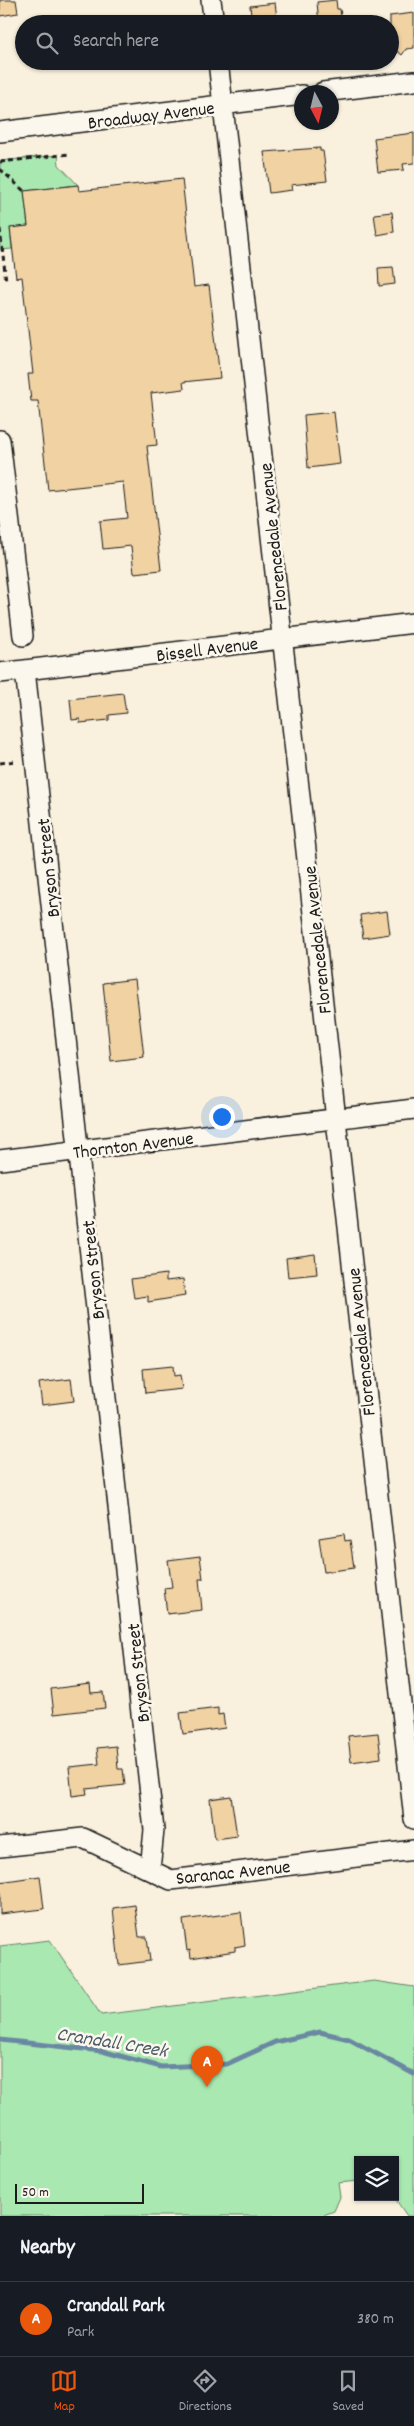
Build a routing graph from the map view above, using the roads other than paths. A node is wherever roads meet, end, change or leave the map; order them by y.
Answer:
1 (211, 0) edge
2 (213, 15) edge
3 (219, 70) edge
4 (414, 81) edge
5 (339, 90) edge
6 (294, 96) edge
7 (223, 105) junction
8 (0, 132) edge
9 (0, 440) edge
10 (414, 623) edge
11 (23, 636) dead end
12 (283, 639) junction
13 (25, 670) junction
14 (0, 673) edge
15 (414, 1109) edge
16 (335, 1119) junction
17 (78, 1150) junction
18 (0, 1160) edge
19 (414, 1818) edge
20 (0, 1846) edge
21 (414, 1850) edge
22 (150, 1870) junction

1 - 2 street
3 - 7 street, Florencedale Avenue
4 - 5 street
6 - 7 street, Broadway Avenue
7 - 8 street, Broadway Avenue
7 - 12 street, Florencedale Avenue
9 - 11 street
10 - 12 street, Bissell Avenue
12 - 13 street, Bissell Avenue
12 - 16 street, Florencedale Avenue
13 - 14 street, Bissell Avenue
13 - 17 street, Bryson Street
15 - 16 street, Thornton Avenue
16 - 17 street, Thornton Avenue
16 - 19 street, Florencedale Avenue
17 - 18 street, Thornton Avenue
17 - 22 street, Bryson Street
20 - 22 street, Saranac Avenue
21 - 22 street, Saranac Avenue

